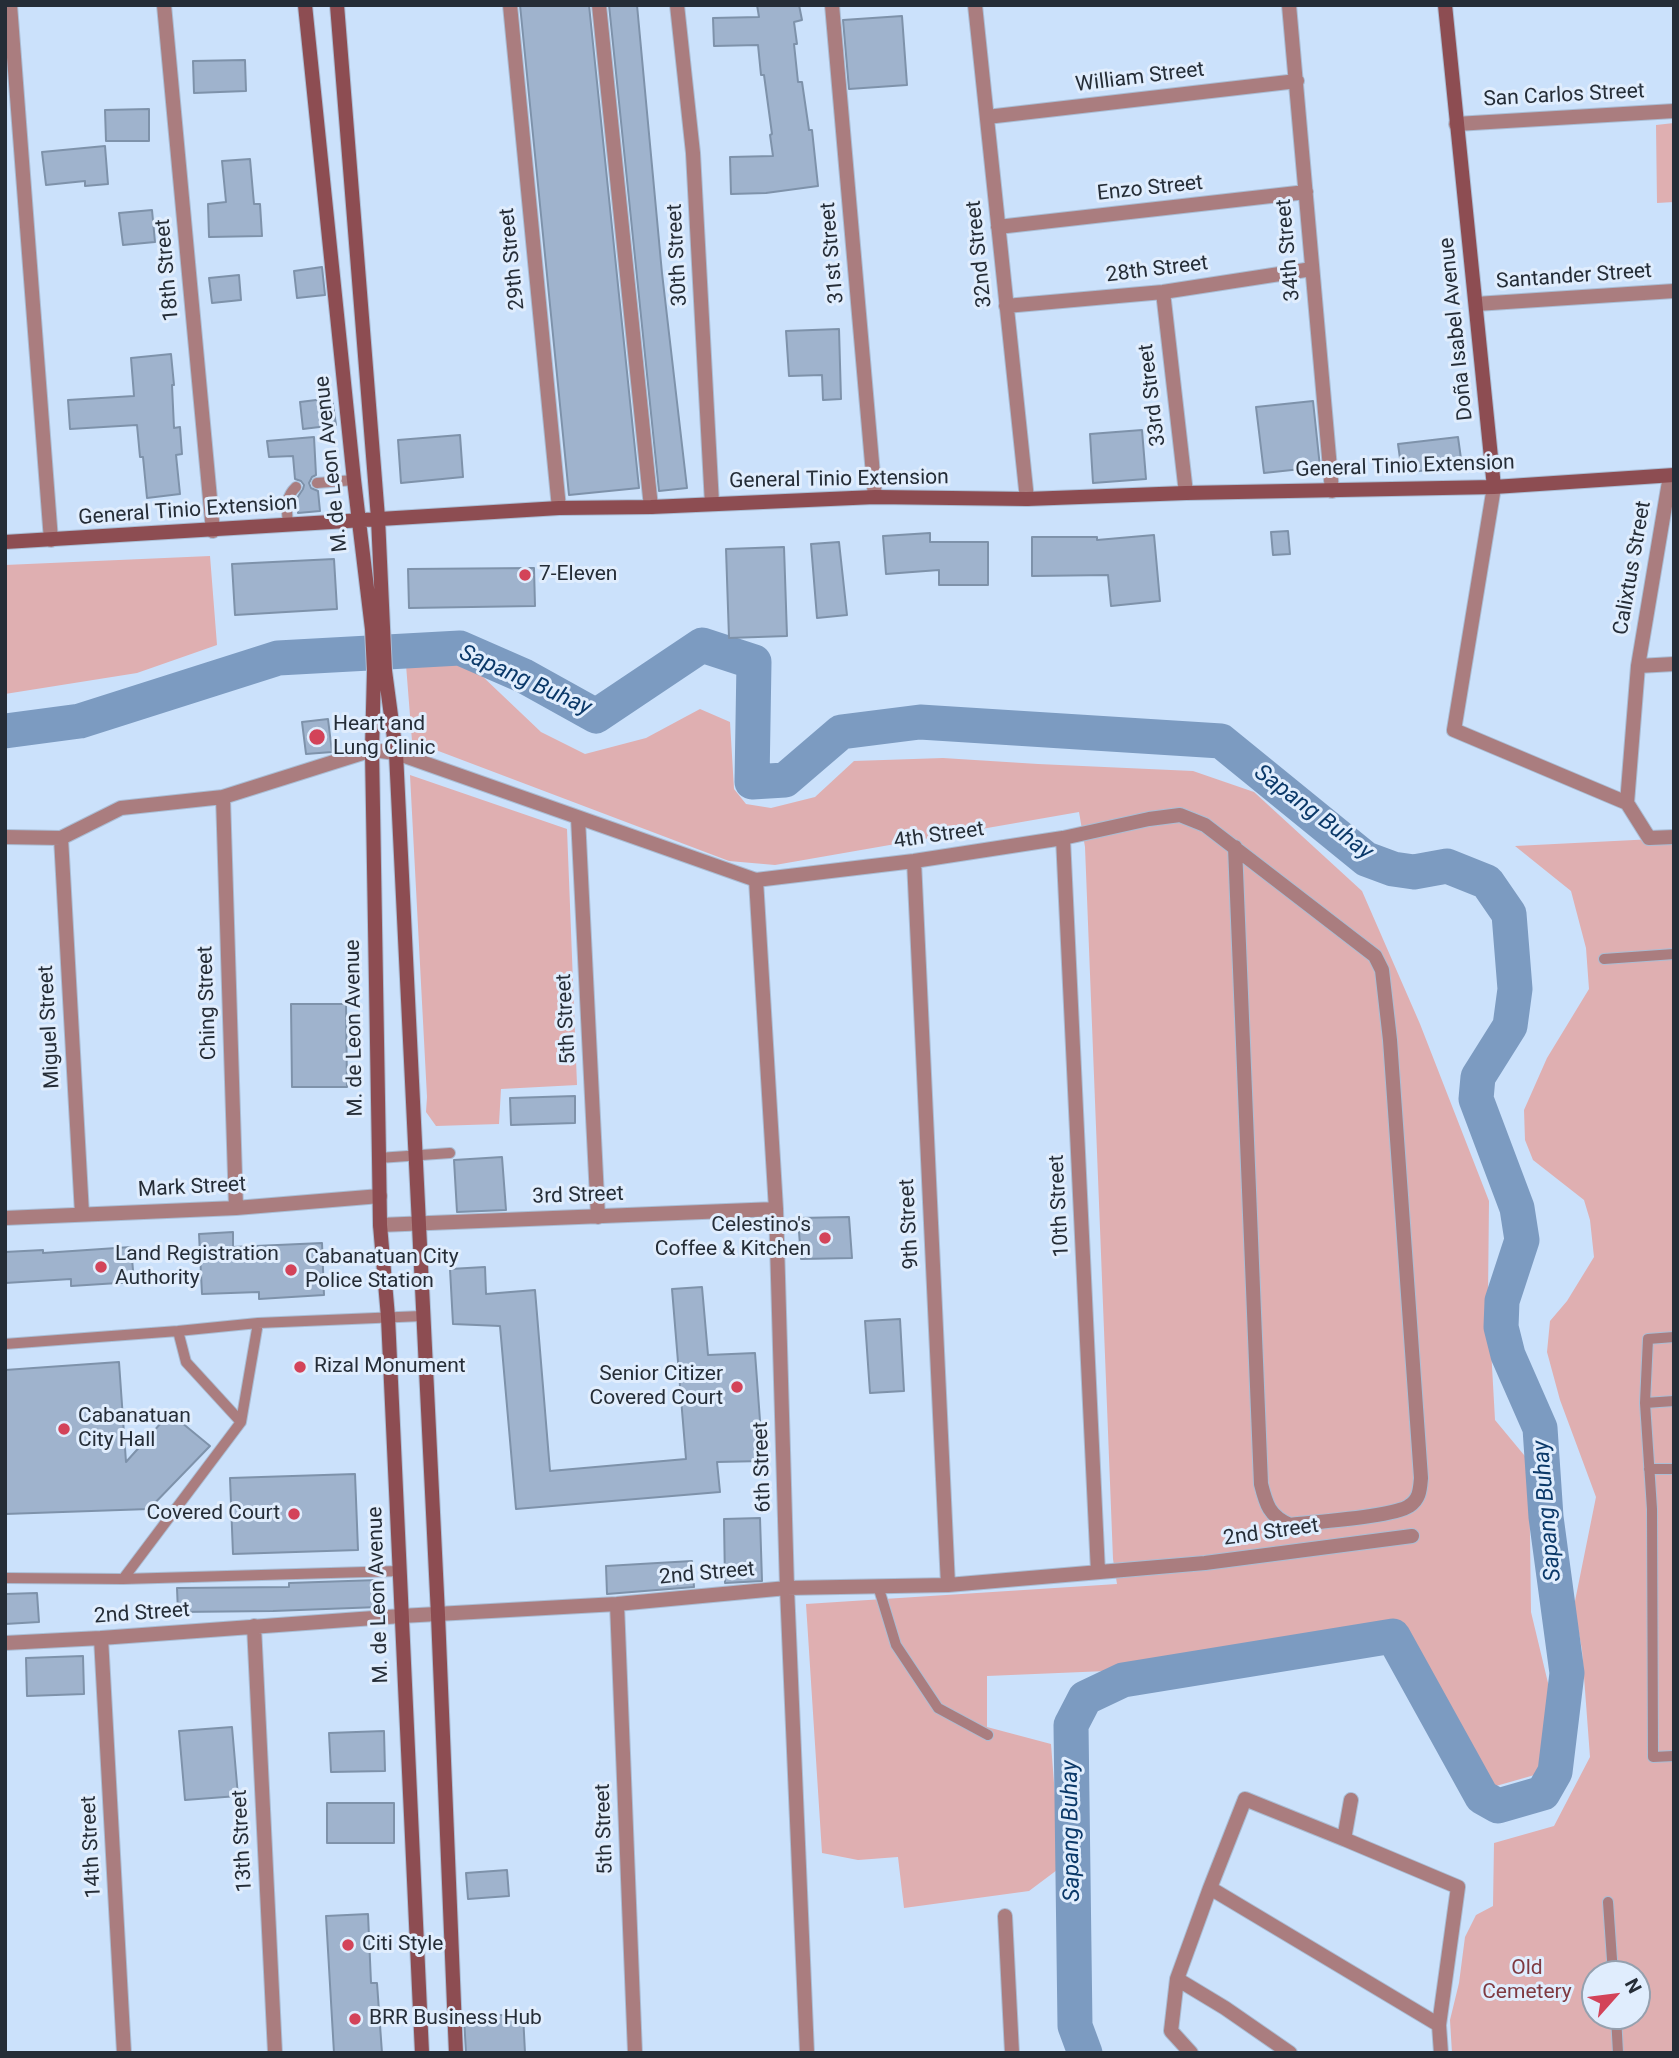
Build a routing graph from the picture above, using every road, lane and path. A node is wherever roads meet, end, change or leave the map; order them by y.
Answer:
1 (10, 5) edge
2 (164, 5) edge
3 (305, 5) edge
4 (337, 5) edge
5 (510, 5) edge
6 (598, 5) edge
7 (677, 5) edge
8 (832, 5) edge
9 (975, 5) edge
10 (1289, 5) edge
11 (1445, 5) edge
12 (1297, 81) junction
13 (1674, 111) edge
14 (987, 117) junction
15 (1456, 124) junction
16 (1306, 192) junction
17 (998, 227) junction
18 (1311, 269) junction
19 (1674, 291) edge
20 (1163, 292) junction
21 (1476, 304) junction
22 (1006, 306) junction
23 (1672, 476) edge
24 (354, 480) junction
25 (317, 483) dead end
26 (296, 487) dead end
27 (1494, 487) junction
28 (1332, 491) junction
29 (1186, 494) junction
30 (876, 497) junction
31 (1027, 499) junction
32 (712, 504) junction
33 (651, 507) junction
34 (559, 508) junction
35 (378, 518) junction
36 (359, 520) junction
37 (288, 525) junction
38 (214, 531) junction
39 (51, 540) junction
40 (5, 542) edge
41 (377, 629) junction
42 (1674, 664) edge
43 (1637, 666) junction
44 (380, 671) junction
45 (372, 750) junction
46 (396, 753) junction
47 (223, 796) junction
48 (1627, 803) junction
49 (578, 818) junction
50 (5, 837) edge
51 (1674, 837) edge
52 (61, 838) junction
53 (1063, 838) junction
54 (1236, 847) junction
55 (914, 861) junction
56 (756, 880) junction
57 (1674, 954) edge
58 (1604, 958) dead end
59 (450, 1153) dead end
60 (415, 1156) junction
61 (379, 1158) junction
62 (380, 1196) junction
63 (236, 1208) junction
64 (776, 1209) junction
65 (82, 1214) junction
66 (598, 1217) junction
67 (5, 1218) edge
68 (419, 1224) junction
69 (380, 1225) junction
70 (422, 1316) junction
71 (388, 1317) junction
72 (258, 1323) junction
73 (178, 1331) junction
74 (1674, 1337) edge
75 (5, 1344) edge
76 (1674, 1401) edge
77 (1645, 1403) junction
78 (241, 1422) junction
79 (1649, 1469) junction
80 (1674, 1469) edge
81 (1412, 1536) dead end
82 (400, 1571) junction
83 (1098, 1572) junction
84 (5, 1578) edge
85 (123, 1579) junction
86 (948, 1585) junction
87 (878, 1586) junction
88 (787, 1588) junction
89 (617, 1604) junction
90 (438, 1615) junction
91 (401, 1616) junction
92 (254, 1626) junction
93 (102, 1638) junction
94 (5, 1643) edge
95 (988, 1735) dead end
96 (1674, 1756) edge
97 (1351, 1800) dead end
98 (1344, 1839) junction
99 (1210, 1888) junction
100 (1608, 1902) dead end
101 (1004, 1916) dead end
102 (1612, 1960) edge
103 (1177, 1979) junction
104 (1439, 2025) junction
105 (1617, 2030) edge
106 (124, 2053) edge
107 (275, 2053) edge
108 (422, 2053) edge
109 (456, 2053) edge
110 (635, 2053) edge
111 (807, 2053) edge
112 (1013, 2053) edge
113 (1191, 2053) edge
114 (1290, 2053) edge
115 (1441, 2053) edge
116 (1618, 2053) edge

1 - 39 street
2 - 38 street, 18th Street
3 - 24 main road, M. de Leon Avenue
4 - 35 main road, M. de Leon Avenue
5 - 34 street, 29th Street
6 - 33 street
7 - 32 street, 30th Street
8 - 30 street, 31st Street
9 - 14 street, 32nd Street
10 - 12 street, 34th Street
11 - 15 main road, Doña Isabel Avenue
12 - 14 street, William Street
12 - 16 street, 34th Street
13 - 15 street, San Carlos Street
14 - 17 street, 32nd Street
15 - 21 main road, Doña Isabel Avenue
16 - 17 street, Enzo Street
16 - 18 street, 34th Street
17 - 22 street, 32nd Street
18 - 20 street, 28th Street
18 - 28 street, 34th Street
19 - 21 street, Santander Street
20 - 22 street, 28th Street
20 - 29 street, 33rd Street
21 - 27 main road, Doña Isabel Avenue
22 - 31 street, 32nd Street
23 - 27 main road, General Tinio Extension
23 - 43 street, Calixtus Street
24 - 25 lane
24 - 36 main road, M. de Leon Avenue
26 - 37 lane
27 - 28 main road, General Tinio Extension
27 - 48 street, Doña Isabel Avenue
28 - 29 main road, General Tinio Extension
29 - 31 main road, General Tinio Extension
30 - 31 main road, General Tinio Extension
30 - 32 main road, General Tinio Extension
32 - 33 main road, General Tinio Extension
33 - 34 main road, General Tinio Extension
34 - 35 main road, General Tinio Extension
35 - 36 main road, General Tinio Extension
35 - 41 main road, M. de Leon Avenue
36 - 37 main road, General Tinio Extension
36 - 41 main road, M. de Leon Avenue
37 - 38 main road, General Tinio Extension
38 - 39 main road, General Tinio Extension
39 - 40 main road, General Tinio Extension
41 - 44 main road, M. de Leon Avenue
42 - 43 street, Calixtus Street
43 - 48 street, Calixtus Street
44 - 45 main road, M. de Leon Avenue
44 - 46 main road, M. de Leon Avenue
45 - 46 street, 4th Street
45 - 47 street
45 - 61 main road, M. de Leon Avenue
46 - 49 street, 4th Street
46 - 60 main road, M. de Leon Avenue
47 - 52 street
47 - 63 street, Ching Street
48 - 51 street
49 - 56 street, 4th Street
49 - 66 street, 5th Street
50 - 52 street
52 - 65 street, Miguel Street
53 - 54 street, 4th Street
53 - 55 street, 4th Street
53 - 83 street, 10th Street
54 - 54 street, 4th Street
55 - 56 street, 4th Street
55 - 86 street, 9th Street
56 - 64 street, 6th Street
57 - 58 lane
59 - 60 lane
60 - 61 lane
60 - 68 main road, M. de Leon Avenue
61 - 62 main road, M. de Leon Avenue
62 - 63 street, Mark Street
62 - 69 main road, M. de Leon Avenue
63 - 65 street, Mark Street
64 - 66 street, 3rd Street
64 - 88 street, 6th Street
65 - 67 street, Mark Street
66 - 68 street, 3rd Street
68 - 69 street, 3rd Street
68 - 70 main road, M. de Leon Avenue
69 - 71 main road, M. de Leon Avenue
70 - 71 lane
70 - 90 main road, M. de Leon Avenue
71 - 72 lane
71 - 82 main road, M. de Leon Avenue
72 - 73 lane
72 - 78 lane
73 - 75 lane
73 - 78 lane
74 - 77 lane
76 - 77 lane
77 - 79 lane
78 - 85 lane
79 - 80 lane
79 - 96 lane
81 - 83 street, 2nd Street
82 - 85 lane
82 - 91 main road, M. de Leon Avenue
83 - 86 street, 2nd Street
84 - 85 lane
86 - 87 street, 2nd Street
87 - 88 street, 2nd Street
87 - 95 lane
88 - 89 street, 2nd Street
88 - 111 street, 6th Street
89 - 90 street, 2nd Street
89 - 110 street, 5th Street
90 - 91 street, 2nd Street
90 - 109 main road, M. de Leon Avenue
91 - 92 street, 2nd Street
91 - 108 main road, M. de Leon Avenue
92 - 93 street, 2nd Street
92 - 107 street, 13th Street
93 - 94 street, 2nd Street
93 - 106 street, 14th Street
97 - 98 street
98 - 99 street
98 - 104 street
99 - 103 street
99 - 104 street
100 - 102 lane
101 - 112 street
103 - 113 street
103 - 114 street
104 - 115 street
105 - 116 lane

